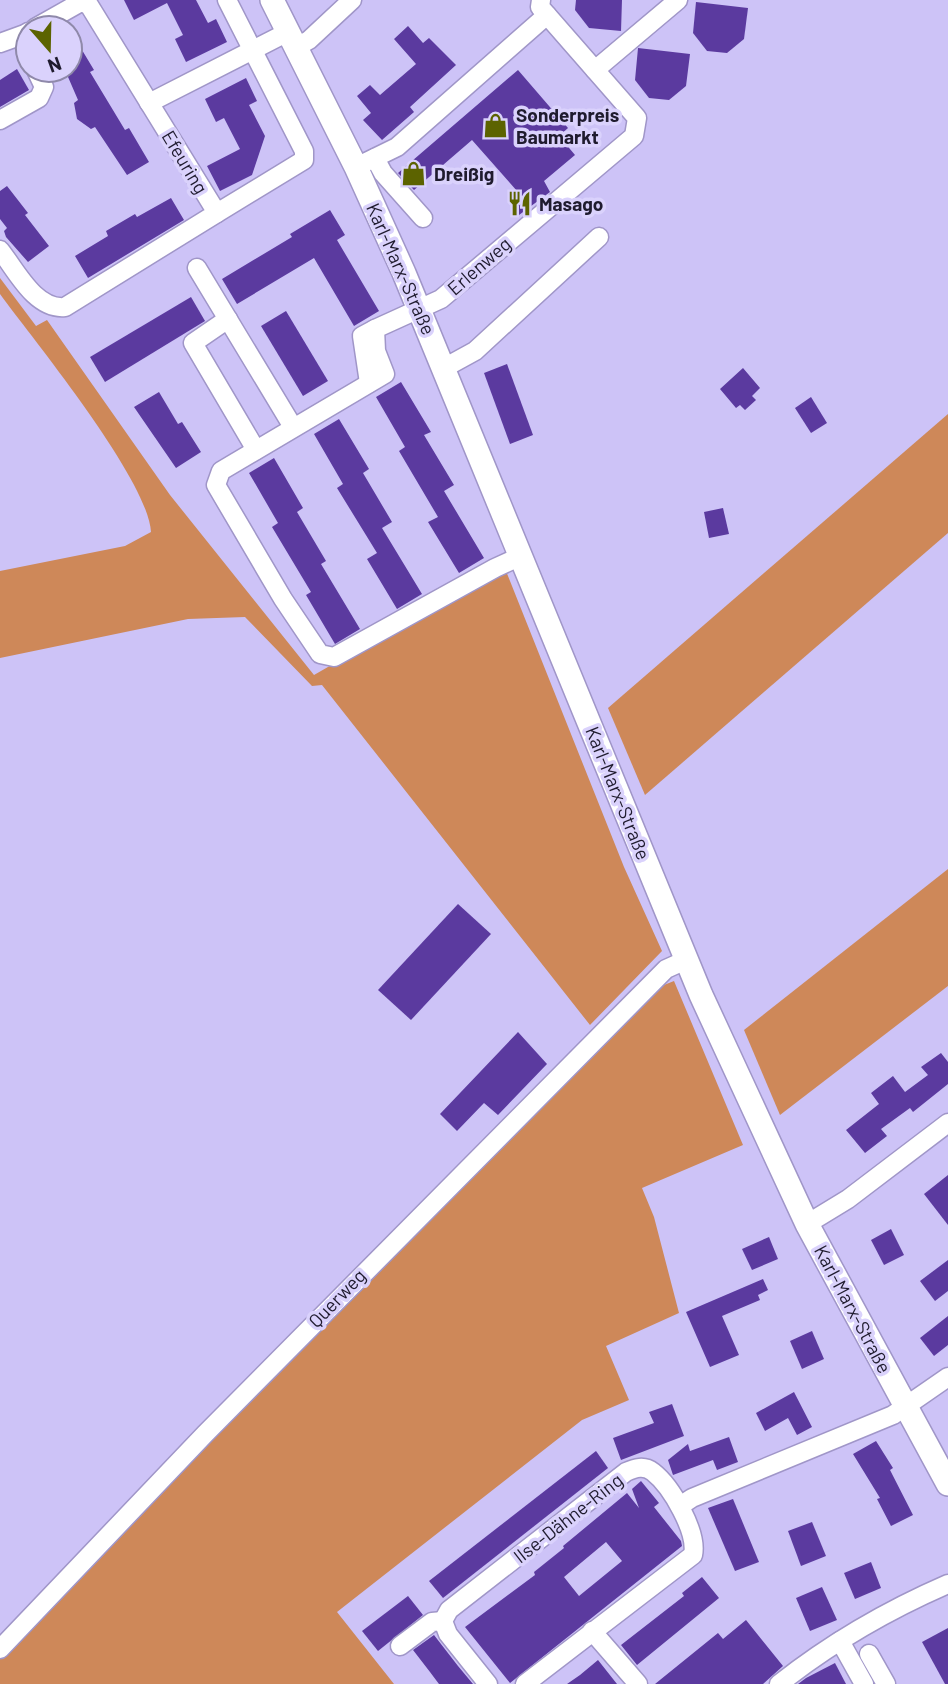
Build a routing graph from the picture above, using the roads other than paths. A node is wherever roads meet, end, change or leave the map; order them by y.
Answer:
1 (227, 0) edge
2 (272, 0) edge
3 (352, 0) edge
4 (678, 0) edge
5 (544, 7) edge
6 (59, 14) edge
7 (292, 40) junction
8 (253, 51) junction
9 (595, 70) junction
10 (43, 84) edge
11 (149, 103) junction
12 (0, 120) edge
13 (366, 163) junction
14 (217, 213) junction
15 (423, 218) dead end
16 (599, 237) dead end
17 (0, 250) edge
18 (197, 268) dead end
19 (419, 311) junction
20 (228, 319) junction
21 (444, 368) junction
22 (293, 427) junction
23 (256, 450) junction
24 (521, 556) junction
25 (686, 960) junction
26 (948, 1123) edge
27 (807, 1224) junction
28 (948, 1377) edge
29 (905, 1408) junction
30 (948, 1484) edge
31 (680, 1506) junction
32 (948, 1584) edge
33 (443, 1622) junction
34 (592, 1631) junction
35 (840, 1641) junction
36 (400, 1646) dead end
37 (0, 1649) edge
38 (869, 1654) dead end
39 (488, 1684) edge
40 (524, 1684) edge
41 (638, 1684) edge
42 (779, 1684) edge
43 (864, 1684) edge
44 (886, 1684) edge

1 - 8 street
2 - 7 main road, Karl-Marx-Straße
3 - 7 street
4 - 9 street
5 - 9 street, Erlenweg
5 - 13 street
6 - 11 street, Efeuring
7 - 8 street
7 - 13 main road, Karl-Marx-Straße
8 - 11 street
8 - 14 street
9 - 19 street, Erlenweg
10 - 12 street
11 - 14 street, Efeuring
13 - 15 street
13 - 19 main road, Karl-Marx-Straße
14 - 17 street, Efeuring
16 - 21 street
18 - 20 street
19 - 21 main road, Karl-Marx-Straße
19 - 22 street, Erlenweg
20 - 22 street
20 - 23 street
21 - 24 main road, Karl-Marx-Straße
22 - 23 street
23 - 24 street
24 - 25 main road, Karl-Marx-Straße
25 - 27 main road, Karl-Marx-Straße
25 - 37 street, Querweg
26 - 27 street
27 - 29 main road, Karl-Marx-Straße
28 - 29 street
29 - 30 main road, Karl-Marx-Straße
29 - 31 street
31 - 33 street, Ilse-Dähne-Ring
31 - 34 street, Ilse-Dähne-Ring
32 - 35 street
33 - 36 street
33 - 39 street
34 - 40 street, Ilse-Dähne-Ring
34 - 41 street
35 - 42 street
35 - 43 street
38 - 44 street

